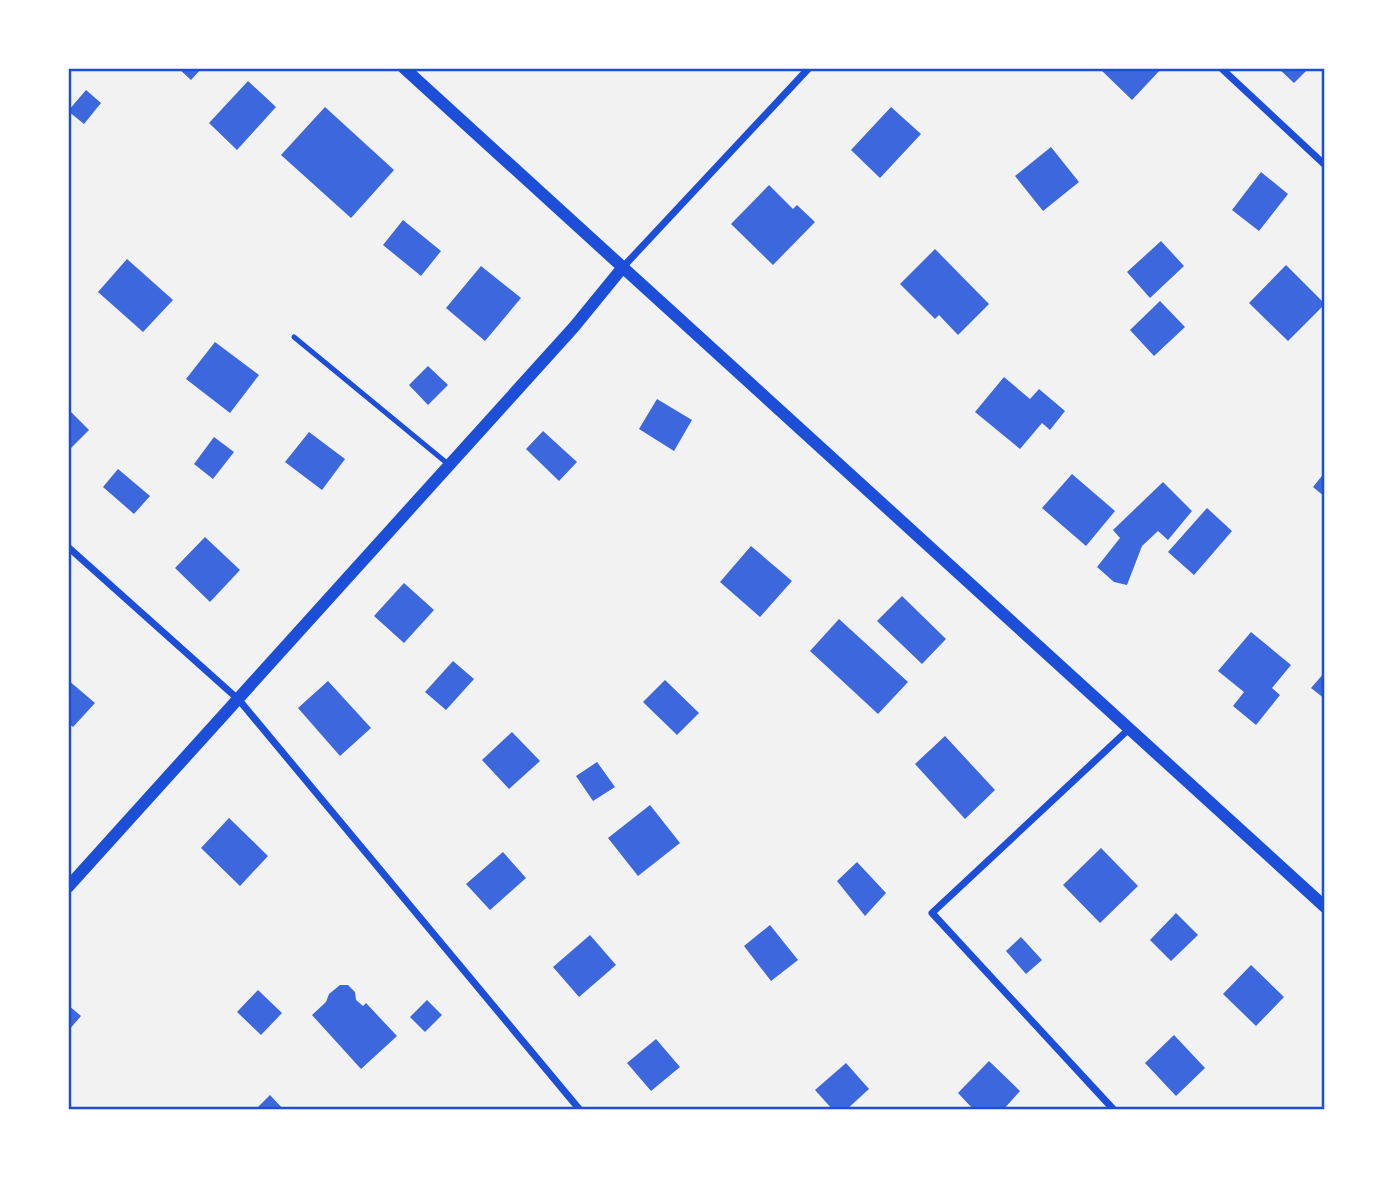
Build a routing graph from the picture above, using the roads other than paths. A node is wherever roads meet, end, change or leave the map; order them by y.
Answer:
1 (404, 68) edge
2 (809, 68) edge
3 (1221, 68) edge
4 (1325, 165) edge
5 (623, 267) junction
6 (294, 337) dead end
7 (449, 466) junction
8 (68, 547) edge
9 (239, 700) junction
10 (1129, 729) junction
11 (68, 887) edge
12 (1325, 907) edge
13 (580, 1110) edge
14 (1114, 1110) edge

1 - 5 street
2 - 5 street
3 - 4 street
5 - 7 street
5 - 10 street
6 - 7 lane
7 - 9 street
8 - 9 street
9 - 11 street
9 - 13 street
10 - 12 street
10 - 14 street

